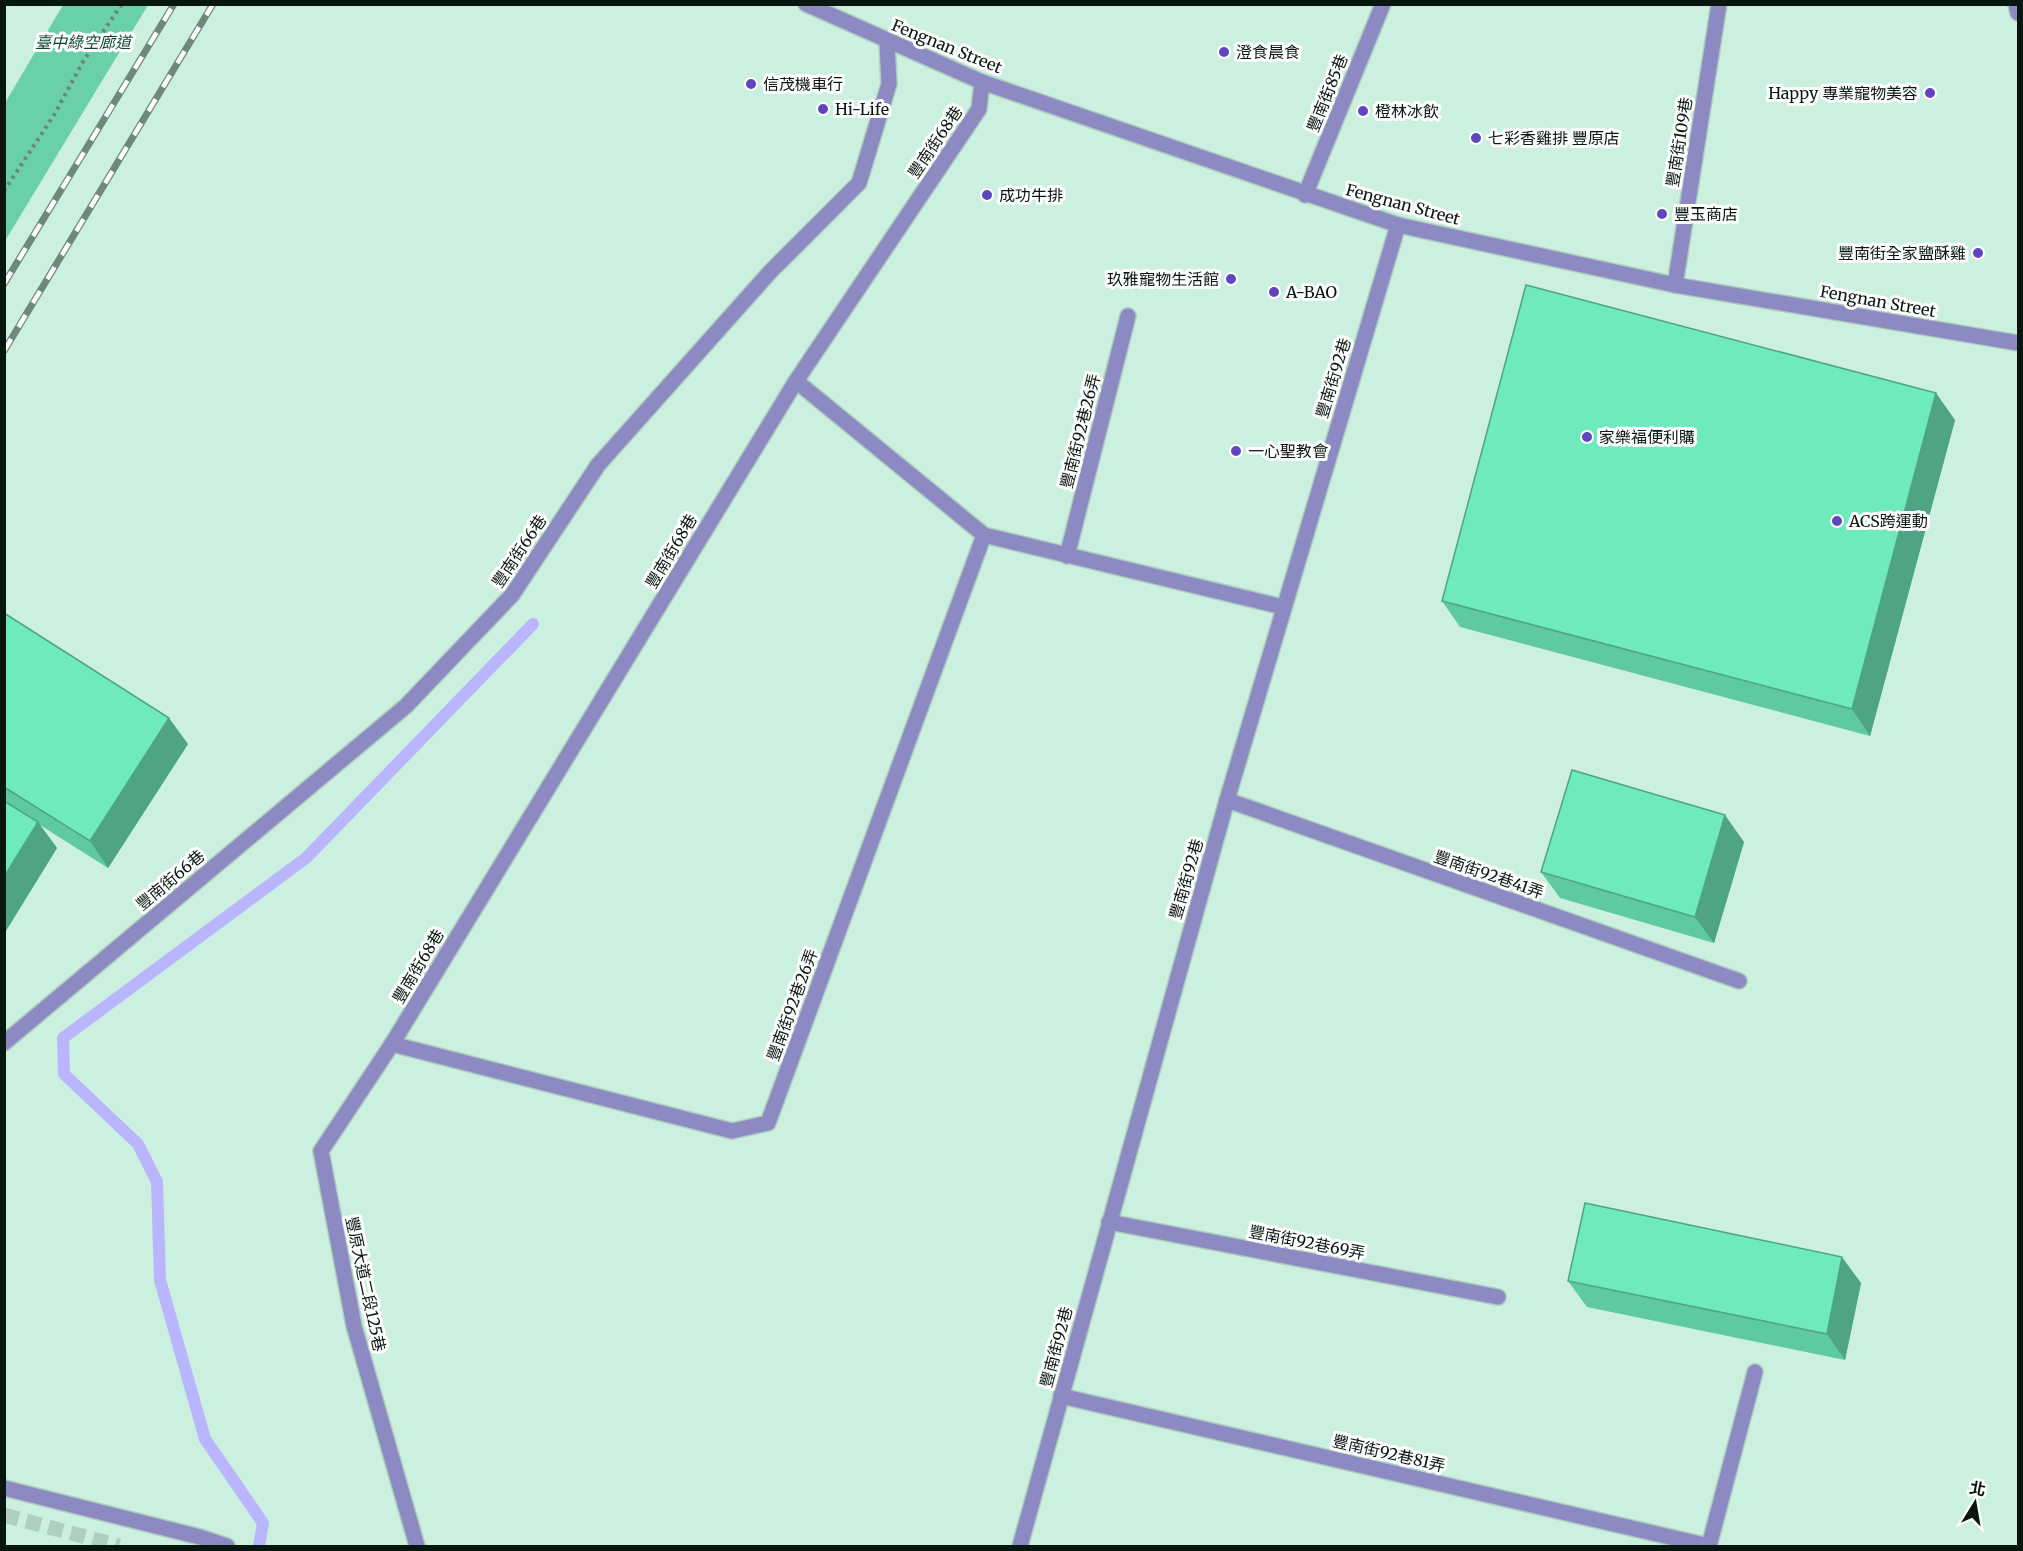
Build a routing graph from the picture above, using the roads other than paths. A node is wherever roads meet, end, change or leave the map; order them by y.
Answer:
1 (806, 4) edge
2 (1383, 4) edge
3 (1719, 4) edge
4 (2016, 4) edge
5 (2019, 13) edge
6 (886, 42) junction
7 (982, 82) junction
8 (1305, 195) junction
9 (1398, 225) junction
10 (1675, 285) junction
11 (1128, 316) dead end
12 (2019, 343) edge
13 (796, 381) junction
14 (984, 535) junction
15 (1067, 556) junction
16 (1283, 607) junction
17 (1227, 800) junction
18 (1739, 981) dead end
19 (4, 1043) edge
20 (392, 1044) junction
21 (1109, 1222) junction
22 (1498, 1297) dead end
23 (1755, 1372) dead end
24 (1061, 1396) junction
25 (4, 1488) edge
26 (227, 1546) edge
27 (419, 1546) edge
28 (1020, 1546) edge
29 (1709, 1546) edge

1 - 6 street, Fengnan Street
2 - 8 street, 豐南街85巷
3 - 10 street, 豐南街109巷
4 - 5 street
6 - 7 street, Fengnan Street
6 - 19 street, 豐南街66巷
7 - 8 street, Fengnan Street
7 - 13 street, 豐南街68巷
8 - 9 street, Fengnan Street
9 - 10 street, Fengnan Street
9 - 16 street, 豐南街92巷
10 - 12 street, Fengnan Street
11 - 15 street, 豐南街92巷26弄
13 - 14 street
13 - 20 street, 豐南街68巷
14 - 15 street
14 - 20 street, 豐南街92巷26弄
15 - 16 street
16 - 17 street, 豐南街92巷
17 - 18 street, 豐南街92巷41弄
17 - 21 street, 豐南街92巷
20 - 27 street, 豐原大道二段125巷
21 - 22 street, 豐南街92巷69弄
21 - 24 street, 豐南街92巷
23 - 29 street
24 - 28 street, 豐南街92巷
24 - 29 street, 豐南街92巷81弄
25 - 26 street

